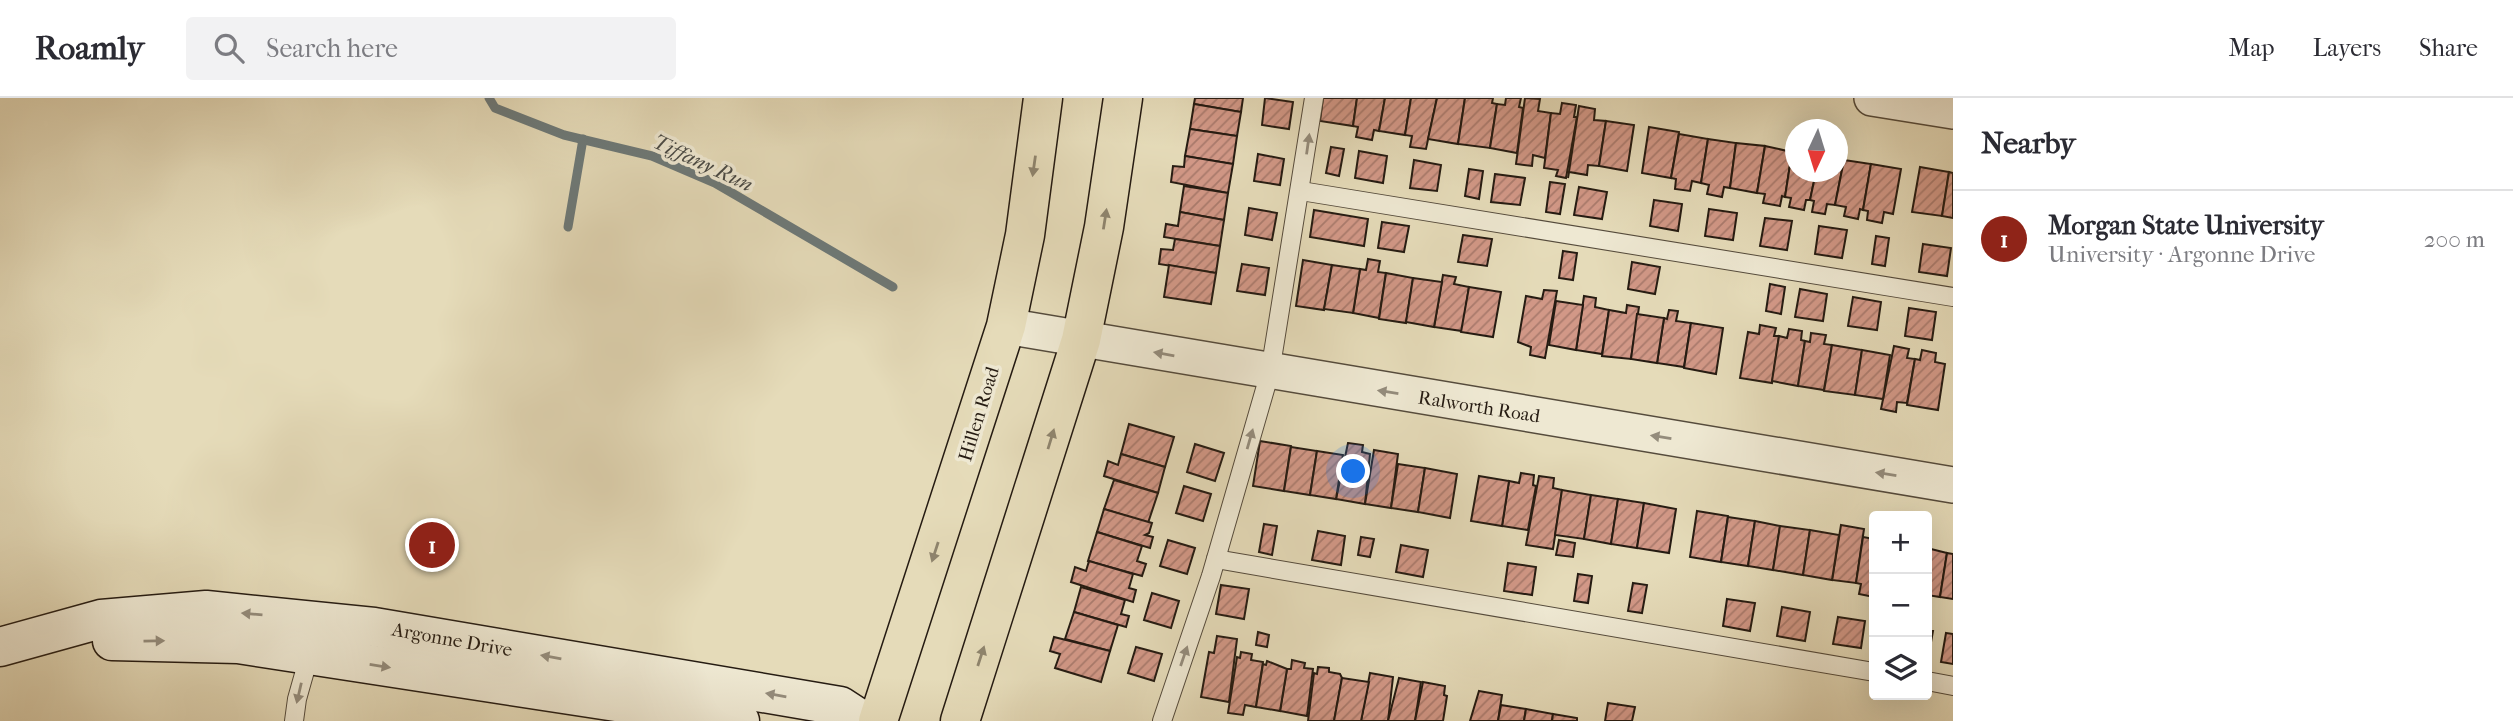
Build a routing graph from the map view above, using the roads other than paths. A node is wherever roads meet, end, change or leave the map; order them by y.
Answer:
1 (1043, 98) edge
2 (1123, 98) edge
3 (1314, 98) edge
4 (1872, 98) edge
5 (1953, 111) edge
6 (1301, 191) junction
7 (1953, 297) edge
8 (1006, 326) junction
9 (1081, 340) junction
10 (1270, 372) junction
11 (1953, 485) edge
12 (1216, 559) junction
13 (320, 619) junction
14 (37, 639) junction
15 (0, 647) edge
16 (309, 655) junction
17 (1869, 671) edge
18 (1932, 682) edge
19 (1953, 686) edge
20 (294, 721) edge
21 (740, 721) edge
22 (863, 721) edge
23 (878, 721) edge
24 (960, 721) edge
25 (1162, 721) edge

1 -> 8 main road, Hillen Road
9 -> 2 main road
6 -> 3 lane
4 - 5 street
6 - 7 lane
6 - 10 lane
8 - 9 street, Ralworth Road
8 -> 23 main road, Hillen Road
10 -> 9 street, Ralworth Road
24 -> 9 main road
11 -> 10 street, Ralworth Road
12 -> 10 lane
12 - 17 lane
25 -> 12 lane
13 -> 14 main road, Argonne Drive
13 - 16 lane
22 -> 13 main road, Argonne Drive
14 - 15 main road, Argonne Drive
14 -> 16 main road, Argonne Drive
16 -> 20 lane
16 -> 21 main road, Argonne Drive
18 - 19 lane

